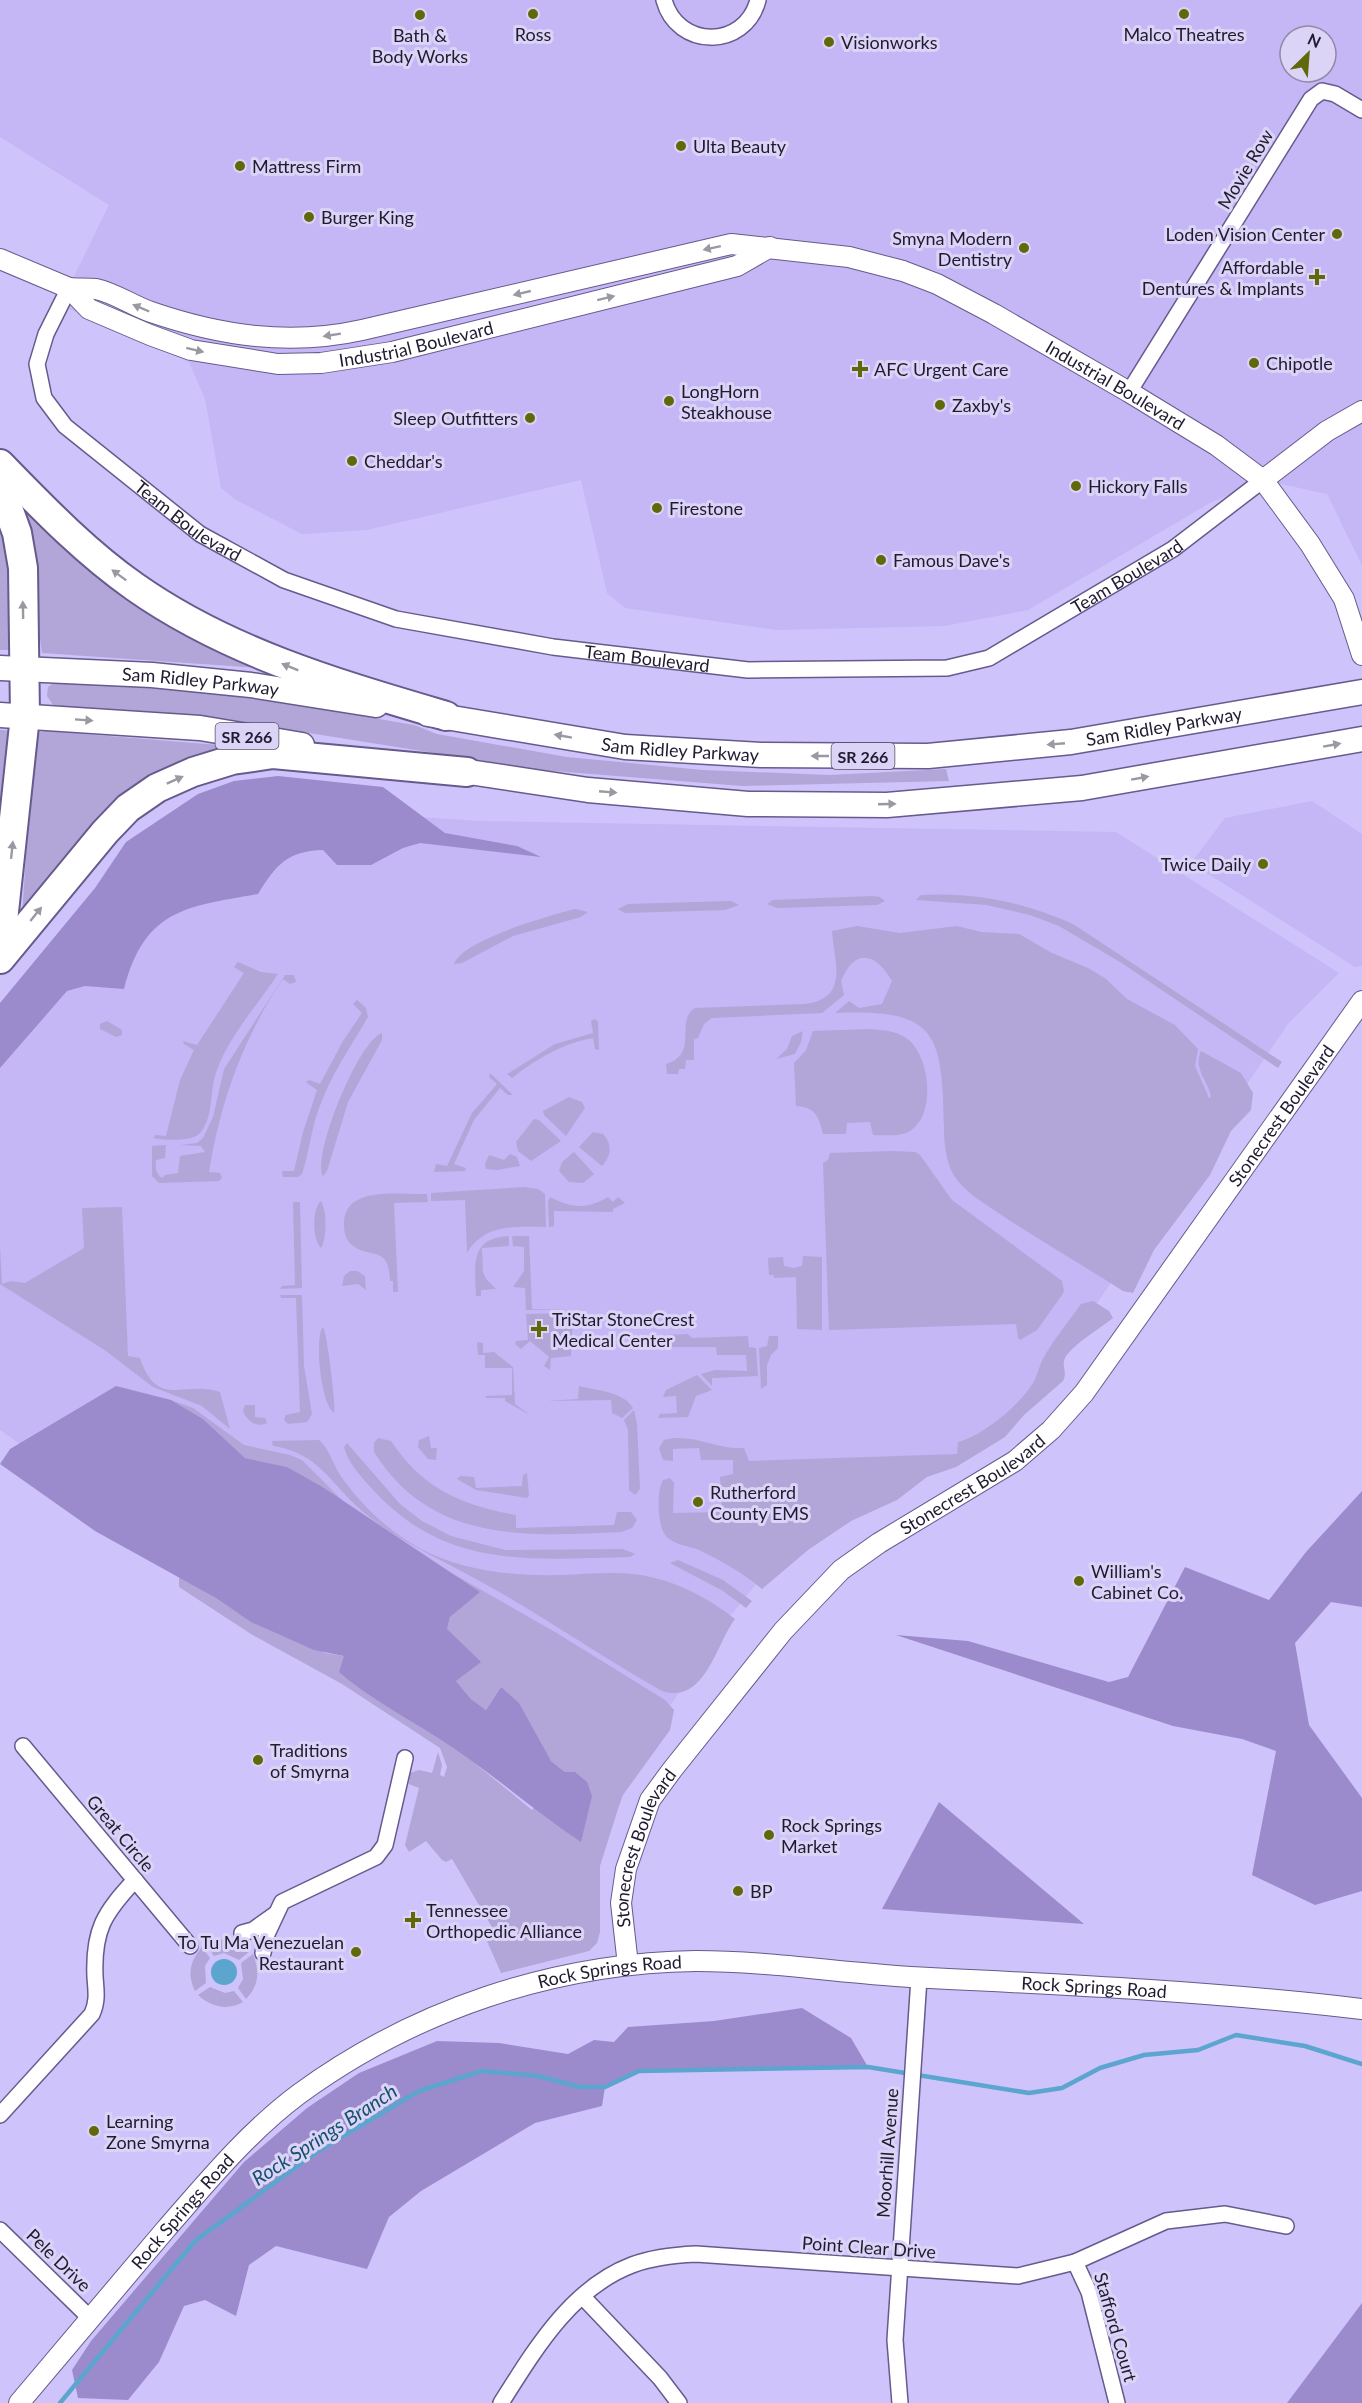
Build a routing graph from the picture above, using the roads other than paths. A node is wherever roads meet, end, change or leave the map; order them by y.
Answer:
1 (664, 0) edge
2 (758, 0) edge
3 (1362, 110) edge
4 (770, 247) junction
5 (0, 259) edge
6 (69, 288) junction
7 (1129, 392) junction
8 (1362, 411) edge
9 (0, 465) edge
10 (1263, 480) junction
11 (0, 486) edge
12 (1362, 656) edge
13 (12, 668) edge
14 (1362, 692) edge
15 (13, 715) edge
16 (446, 716) junction
17 (1362, 740) edge
18 (467, 772) junction
19 (0, 949) edge
20 (0, 959) edge
21 (1362, 1001) edge
22 (23, 1746) dead end
23 (405, 1758) dead end
24 (135, 1880) junction
25 (274, 1916) junction
26 (242, 1933) dead end
27 (189, 1946) dead end
28 (263, 1953) dead end
29 (628, 1965) junction
30 (919, 1978) junction
31 (1362, 2009) edge
32 (0, 2115) edge
33 (1287, 2226) dead end
34 (0, 2230) edge
35 (1075, 2262) junction
36 (899, 2268) junction
37 (582, 2297) junction
38 (90, 2318) junction
39 (19, 2403) edge
40 (501, 2403) edge
41 (679, 2403) edge
42 (900, 2403) edge
43 (1118, 2403) edge

1 - 2 street
3 - 7 street, Movie Row
4 -> 6 street, Industrial Boulevard
6 -> 4 street, Industrial Boulevard
4 - 7 street, Industrial Boulevard
5 - 6 street, Industrial Boulevard
6 - 10 street, Team Boulevard
7 - 10 street, Industrial Boulevard
8 - 10 street, Team Boulevard
16 -> 9 highway
10 - 12 street, Industrial Boulevard
13 -> 11 highway
13 - 15 highway
13 - 16 main road, Sam Ridley Parkway / SR 266
14 -> 16 main road, Sam Ridley Parkway / SR 266
15 -> 18 main road, SR 266
19 -> 15 highway
18 -> 17 main road, SR 266
20 -> 18 highway
21 - 29 street, Stonecrest Boulevard
22 - 24 street, Great Circle
23 - 25 street
24 - 27 street, Great Circle
24 - 32 street
25 - 26 street
25 - 28 street
29 - 30 street, Rock Springs Road
29 - 38 street, Rock Springs Road
30 - 31 street, Rock Springs Road
30 - 36 street, Moorhill Avenue
33 - 35 street, Point Clear Drive
34 - 38 street, Pele Drive
35 - 36 street, Point Clear Drive
35 - 43 street, Stafford Court
36 - 37 street, Point Clear Drive
36 - 42 street, Moorhill Avenue
37 - 40 street, Point Clear Drive
37 - 41 street
38 - 39 street, Rock Springs Road

